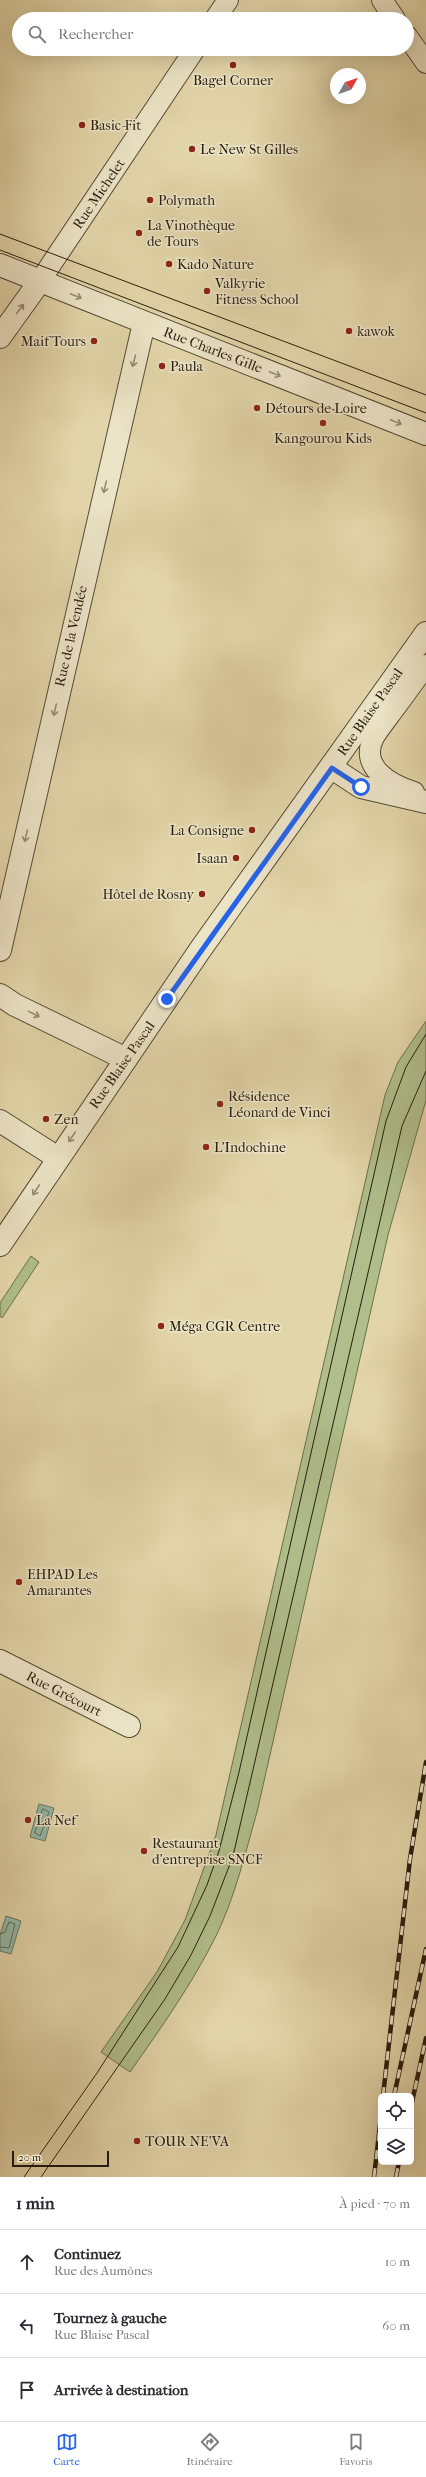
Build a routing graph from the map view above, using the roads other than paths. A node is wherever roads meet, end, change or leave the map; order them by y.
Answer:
1 (228, 0) edge
2 (382, 0) edge
3 (220, 12) edge
4 (390, 12) edge
5 (414, 46) edge
6 (190, 56) edge
7 (426, 63) edge
8 (0, 265) edge
9 (40, 281) junction
10 (144, 323) junction
11 (0, 337) edge
12 (426, 434) edge
13 (426, 633) edge
14 (426, 665) edge
15 (332, 768) junction
16 (426, 795) edge
17 (426, 802) edge
18 (0, 950) edge
19 (0, 995) edge
20 (126, 1059) junction
21 (0, 1122) edge
22 (58, 1158) junction
23 (0, 1245) edge
24 (0, 1661) edge
25 (129, 1726) dead end

1 - 3 street
2 - 4 street
5 - 7 street
6 - 9 street, Rue Michelet
8 - 9 street, Rue Charles Gille
9 -> 10 street, Rue Charles Gille
11 -> 9 street, Rue Michelet
10 -> 12 street, Rue Charles Gille
10 -> 18 street, Rue de la Vendée
13 - 15 street, Rue Blaise Pascal
14 - 16 street
15 - 17 street
15 - 20 street, Rue Blaise Pascal
19 -> 20 street
20 -> 22 street, Rue Blaise Pascal
21 - 22 street
22 -> 23 street, Rue Blaise Pascal
24 - 25 street, Rue Grécourt

